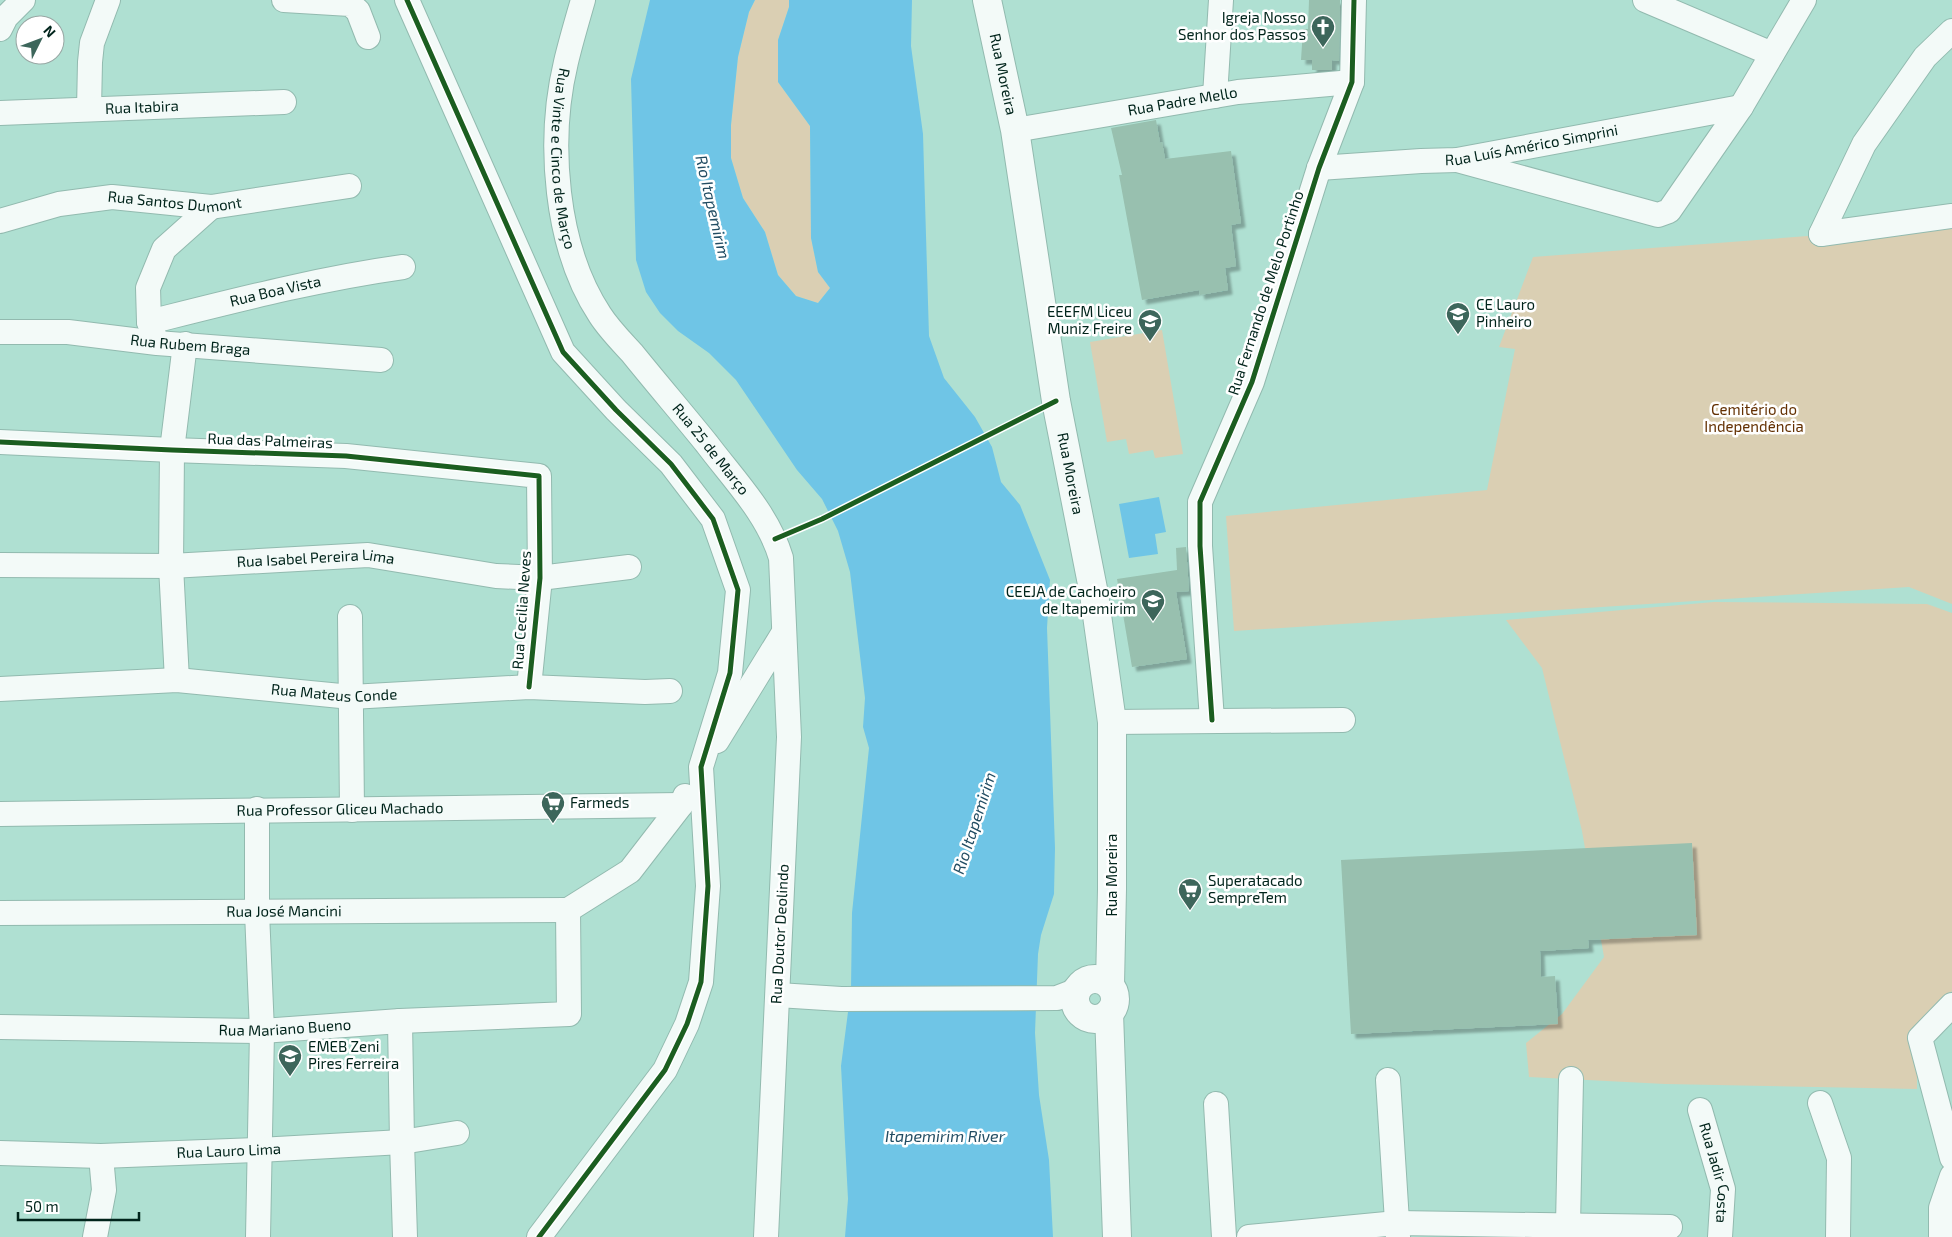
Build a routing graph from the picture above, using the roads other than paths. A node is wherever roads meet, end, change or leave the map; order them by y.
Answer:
1 (23, 0) edge
2 (108, 0) edge
3 (284, 0) edge
4 (407, 0) edge
5 (583, 0) edge
6 (987, 0) edge
7 (1221, 0) edge
8 (1354, 0) edge
9 (1645, 0) edge
10 (1804, 0) edge
11 (2, 21) edge
12 (1952, 31) edge
13 (368, 37) dead end
14 (1772, 54) junction
15 (1352, 82) junction
16 (1215, 96) junction
17 (284, 102) dead end
18 (1741, 107) junction
19 (89, 109) junction
20 (0, 113) edge
21 (1015, 130) junction
22 (1457, 160) junction
23 (1319, 168) junction
24 (350, 186) dead end
25 (211, 207) junction
26 (1952, 216) edge
27 (0, 221) edge
28 (403, 267) dead end
29 (584, 288) joint
30 (0, 332) edge
31 (153, 332) junction
32 (185, 344) junction
33 (381, 360) dead end
34 (0, 442) edge
35 (172, 450) junction
36 (539, 476) joint
37 (0, 565) edge
38 (171, 566) junction
39 (629, 566) dead end
40 (540, 578) junction
41 (350, 617) dead end
42 (784, 632) junction
43 (177, 680) junction
44 (529, 687) junction
45 (0, 689) edge
46 (670, 691) dead end
47 (352, 697) junction
48 (1212, 720) junction
49 (1344, 720) dead end
50 (1112, 722) junction
51 (701, 767) junction
52 (681, 805) junction
53 (257, 809) junction
54 (352, 810) junction
55 (0, 814) edge
56 (568, 910) junction
57 (257, 912) junction
58 (0, 913) edge
59 (778, 995) junction
60 (1082, 998) junction
61 (1952, 1005) edge
62 (400, 1021) junction
63 (0, 1027) edge
64 (262, 1031) junction
65 (1571, 1079) dead end
66 (1388, 1080) dead end
67 (1820, 1103) dead end
68 (1216, 1104) dead end
69 (1700, 1110) dead end
70 (457, 1133) dead end
71 (402, 1142) junction
72 (259, 1150) junction
73 (0, 1153) edge
74 (101, 1156) junction
75 (1952, 1158) edge
76 (1952, 1176) edge
77 (1568, 1224) junction
78 (1670, 1227) dead end
79 (1397, 1230) edge
80 (95, 1237) edge
81 (258, 1237) edge
82 (405, 1237) edge
83 (539, 1237) edge
84 (766, 1237) edge
85 (1117, 1237) edge
86 (1224, 1237) edge
87 (1249, 1237) edge
88 (1720, 1237) edge
89 (1838, 1237) edge
90 (1941, 1237) edge

1 - 11 street
2 - 19 street
3 - 13 street
4 - 51 street
5 - 29 street, Rua Vinte e Cinco de Março
6 - 21 main road, Rua Moreira
7 - 16 street
8 - 15 street, Rua Fernando de Melo Portinho
9 - 14 street
10 - 14 street
12 - 26 street
14 - 18 street
15 - 16 street, Rua Padre Mello
15 - 23 street, Rua Fernando de Melo Portinho
16 - 21 street, Rua Padre Mello
17 - 19 street, Rua Itabira
18 - 22 street, Rua Luís Américo Simprini
18 - 22 street
19 - 20 street, Rua Itabira
21 - 50 main road, Rua Moreira
22 - 23 street, Rua Luís Américo Simprini
23 - 48 street, Rua Fernando de Melo Portinho
24 - 25 street, Rua Santos Dumont
25 - 27 street, Rua Santos Dumont
25 - 31 street
28 - 31 street, Rua Boa Vista
29 - 42 street, Rua 25 de Março
30 - 31 street, Rua Rubem Braga
31 - 32 street, Rua Rubem Braga
32 - 33 street, Rua Rubem Braga
32 - 35 street
34 - 35 street, Rua das Palmeiras
35 - 36 street, Rua das Palmeiras
35 - 38 street
36 - 40 street, Rua Cecilia Neves
37 - 38 street, Rua Isabel Pereira Lima
38 - 40 street, Rua Isabel Pereira Lima
38 - 43 street
39 - 40 street, Rua Isabel Pereira Lima
40 - 44 street, Rua Cecilia Neves
41 - 47 street
42 - 51 street
42 - 59 street, Rua Doutor Deolindo
43 - 45 street, Rua Mateus Conde
43 - 47 street, Rua Mateus Conde
44 - 46 street, Rua Mateus Conde
44 - 47 street, Rua Mateus Conde
47 - 54 street
48 - 49 street
48 - 50 street
50 - 60 main road, Rua Moreira
51 - 52 street
51 - 83 street
52 - 54 street, Rua Professor Gliceu Machado
52 - 56 street
53 - 54 street, Rua Professor Gliceu Machado
53 - 55 street, Rua Professor Gliceu Machado
53 - 57 street
56 - 57 street, Rua José Mancini
56 - 62 street, Rua Mariano Bueno
57 - 58 street, Rua José Mancini
57 - 64 street
59 - 60 street
59 - 84 street, Rua Doutor Deolindo
60 - 85 main road
61 - 75 street
62 - 64 street, Rua Mariano Bueno
62 - 71 street
63 - 64 street, Rua Mariano Bueno
64 - 72 street
65 - 77 street
66 - 79 street
67 - 89 street
68 - 86 street
69 - 88 street, Rua Jadir Costa
70 - 71 street, Rua Lauro Lima
71 - 72 street, Rua Lauro Lima
71 - 82 street
72 - 74 street, Rua Lauro Lima
72 - 81 street
73 - 74 street, Rua Lauro Lima
74 - 80 street
76 - 90 street
77 - 78 street
77 - 79 street
79 - 87 street

